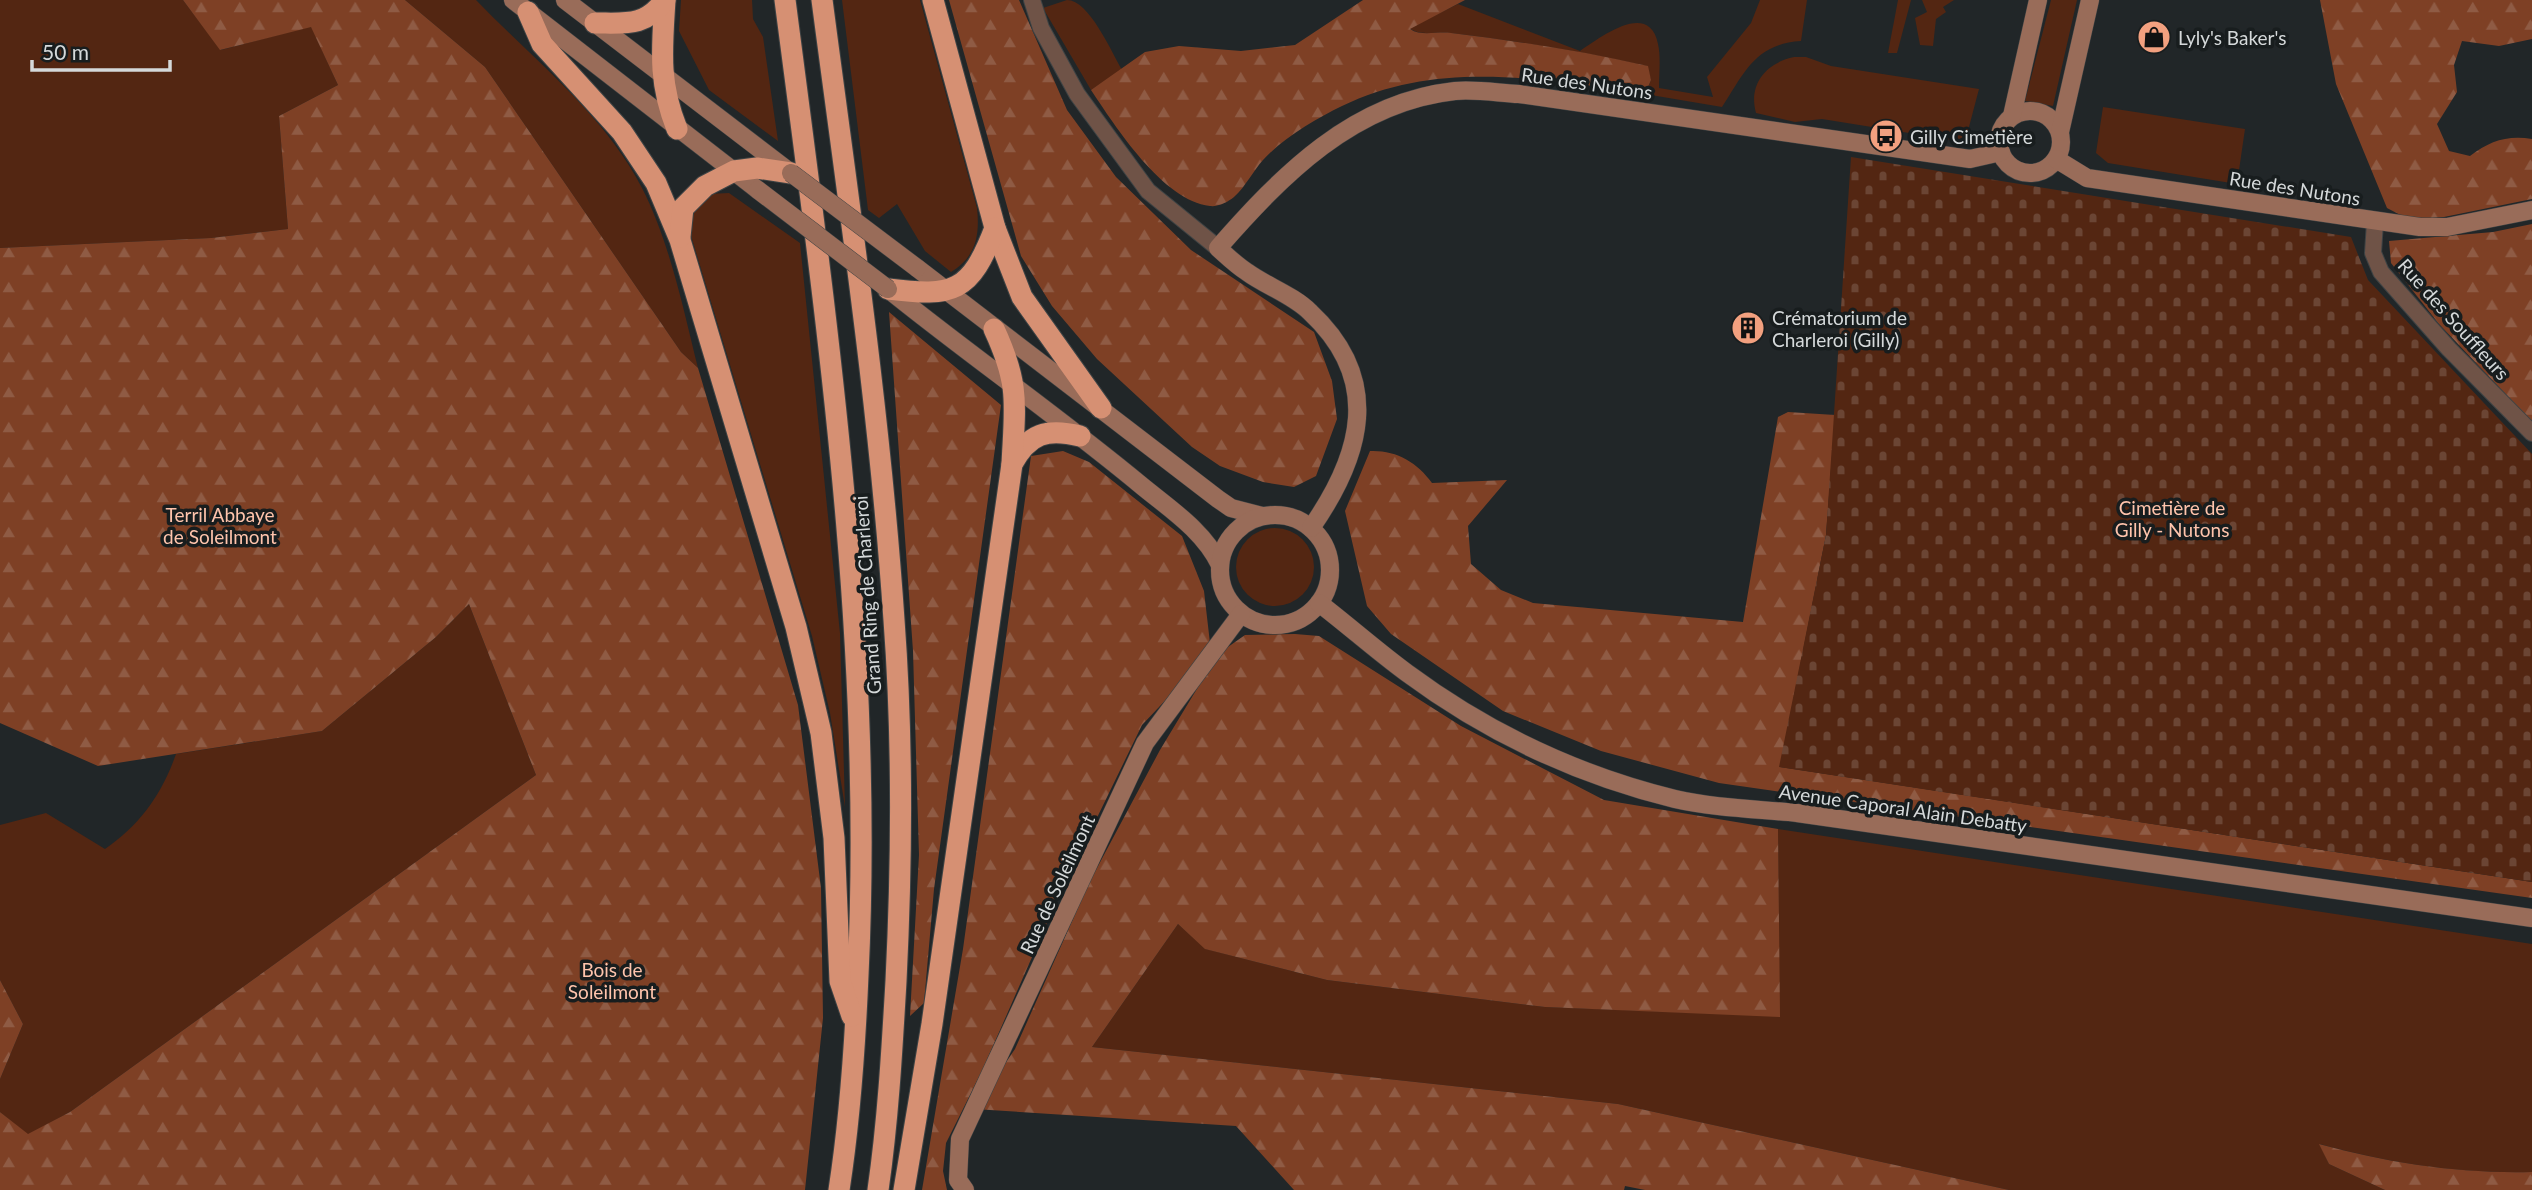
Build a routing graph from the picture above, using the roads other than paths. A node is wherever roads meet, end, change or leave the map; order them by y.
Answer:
1 (565, 0) edge
2 (665, 0) edge
3 (785, 0) edge
4 (822, 0) edge
5 (933, 0) edge
6 (1032, 0) edge
7 (2038, 0) edge
8 (2090, 0) edge
9 (521, 6) edge
10 (595, 23) junction
11 (661, 73) junction
12 (2012, 116) junction
13 (677, 129) junction
14 (2060, 132) junction
15 (2001, 152) junction
16 (2056, 159) junction
17 (734, 172) junction
18 (791, 173) junction
19 (2532, 209) edge
20 (2375, 222) junction
21 (995, 228) junction
22 (680, 240) junction
23 (1218, 248) junction
24 (888, 289) junction
25 (947, 292) junction
26 (995, 329) junction
27 (1016, 389) junction
28 (1101, 408) junction
29 (2532, 433) edge
30 (1080, 436) junction
31 (1012, 464) junction
32 (1262, 516) junction
33 (1311, 527) junction
34 (1220, 565) junction
35 (1319, 603) junction
36 (1241, 614) junction
37 (2532, 918) edge
38 (856, 1028) junction
39 (839, 1190) edge
40 (878, 1190) edge
41 (905, 1190) edge
42 (965, 1190) edge

1 - 10 main road
2 - 10 highway
2 - 11 highway
3 - 38 highway, Grand Ring de Charleroi
4 - 40 highway, Grand Ring de Charleroi
5 - 21 highway
6 - 23 street
7 - 12 main road
8 - 14 main road
9 - 13 main road
9 - 22 highway
10 - 11 main road
11 - 13 highway
11 - 18 main road
12 - 14 main road
12 - 15 main road
13 - 17 main road
14 - 16 main road
15 - 16 main road
15 - 23 main road, Rue des Nutons
16 - 20 main road, Rue des Nutons
17 - 18 highway
17 - 22 highway
17 - 24 main road, bridge
18 - 25 main road, bridge
19 - 20 main road, Rue des Nutons
20 - 29 street, Rue des Souffleurs
21 - 25 highway
21 - 28 highway
22 - 38 highway
23 - 33 main road
24 - 25 highway
24 - 27 main road
25 - 26 main road
26 - 27 highway
26 - 28 main road
27 - 30 main road
27 - 31 highway
28 - 32 main road
30 - 31 highway
30 - 34 main road
31 - 41 highway
32 - 33 main road
32 - 34 main road
33 - 35 main road
34 - 36 main road
35 - 36 main road
35 - 37 main road, Avenue Caporal Alain Debatty
36 - 42 main road, Rue de Soleilmont
38 - 39 highway, Grand Ring de Charleroi

